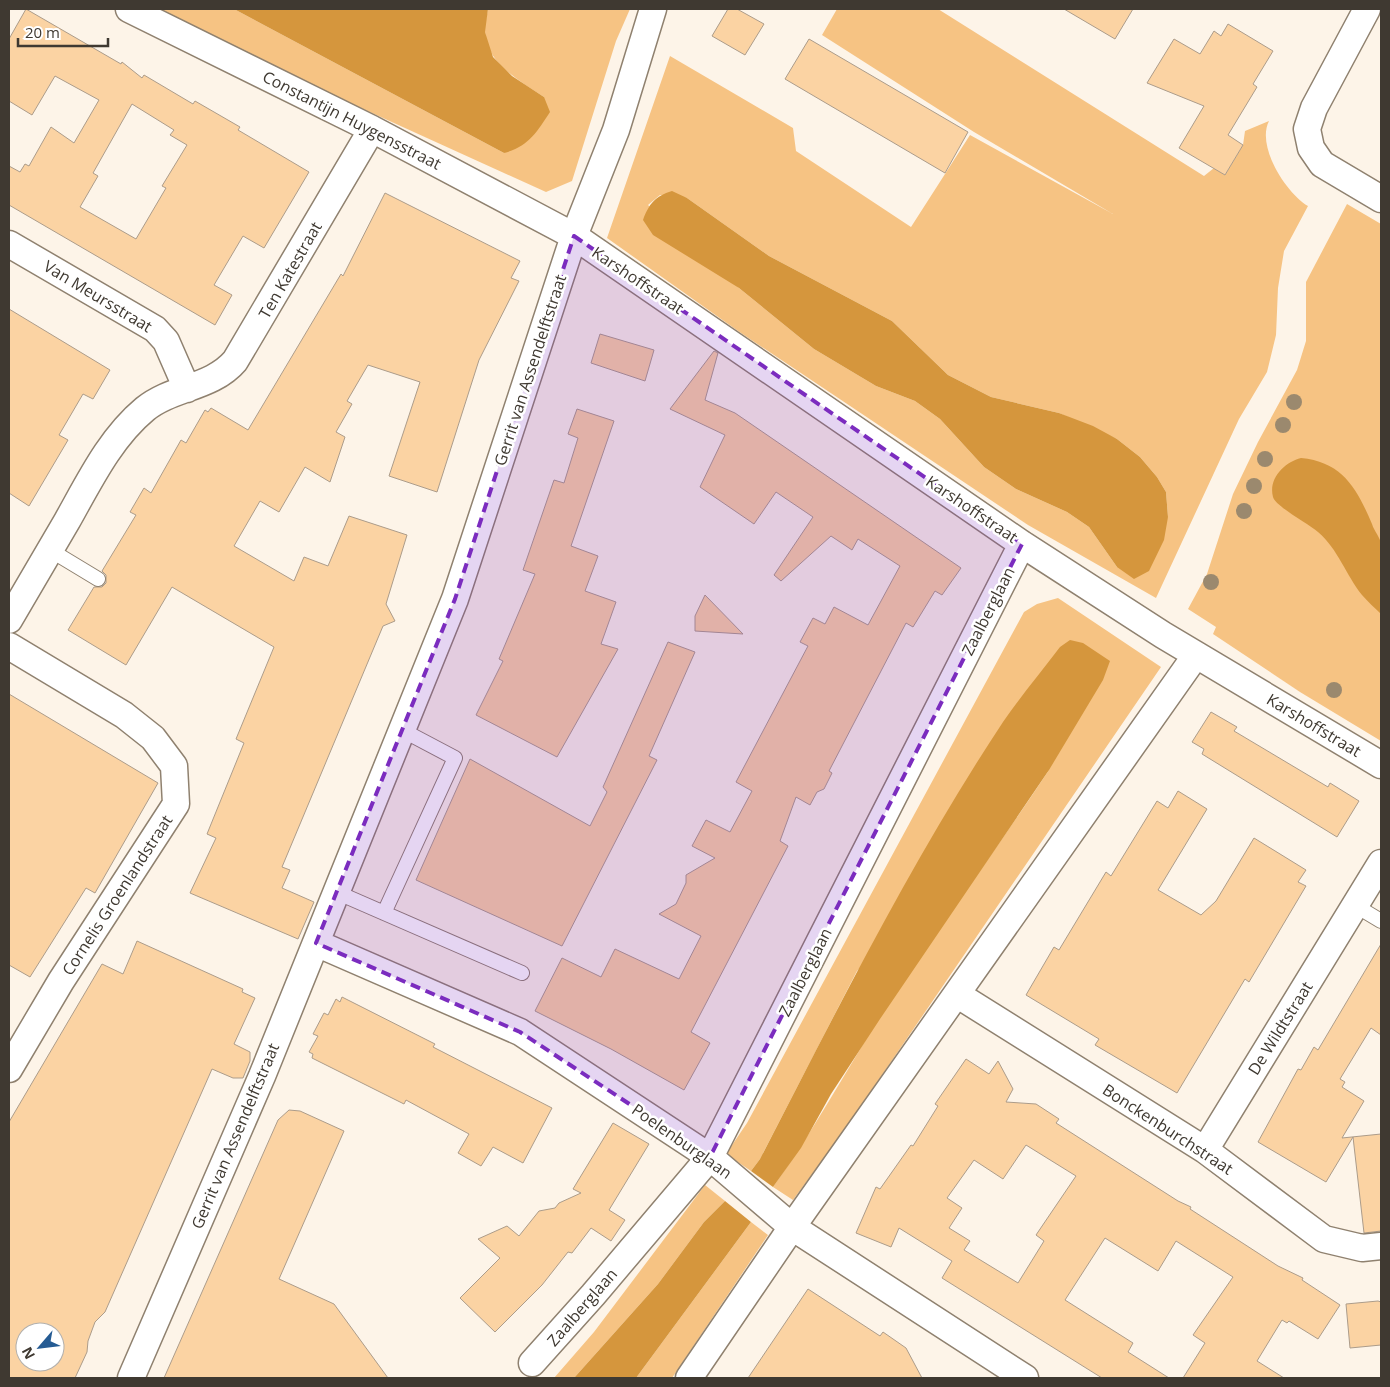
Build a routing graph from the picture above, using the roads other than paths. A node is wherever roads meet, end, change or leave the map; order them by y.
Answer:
1 (129, 9) edge
2 (653, 9) edge
3 (1367, 9) edge
4 (372, 129) junction
5 (1381, 199) edge
6 (574, 236) junction
7 (10, 249) edge
8 (187, 389) junction
9 (1022, 544) junction
10 (50, 550) junction
11 (98, 579) dead end
12 (9, 620) edge
13 (9, 646) edge
14 (1196, 655) junction
15 (402, 730) junction
16 (1381, 765) edge
17 (1381, 863) edge
18 (336, 892) junction
19 (1356, 906) junction
20 (384, 913) junction
21 (1381, 921) edge
22 (316, 943) junction
23 (522, 973) dead end
24 (958, 995) junction
25 (9, 1068) edge
26 (1205, 1150) junction
27 (710, 1157) junction
28 (792, 1227) junction
29 (1381, 1246) edge
30 (532, 1363) dead end
31 (131, 1378) edge
32 (689, 1378) edge
33 (1026, 1378) edge

1 - 4 street, Constantijn Huygensstraat
2 - 6 street, Gerrit van Assendelftstraat
3 - 5 street
4 - 6 street, Constantijn Huygensstraat
4 - 8 street, Ten Katestraat
6 - 9 street, Karshoffstraat
6 - 15 street, Gerrit van Assendelftstraat
7 - 8 street, Van Meursstraat
8 - 10 street
9 - 14 street, Karshoffstraat
9 - 27 street, Zaalberglaan
10 - 11 lane
10 - 12 street
13 - 25 street, Cornelis Groenlandstraat
14 - 16 street, Karshoffstraat
14 - 24 street
15 - 18 street, Gerrit van Assendelftstraat
15 - 20 lane
17 - 19 street, De Wildtstraat
18 - 20 lane
18 - 22 street, Gerrit van Assendelftstraat
19 - 21 lane
19 - 26 street, De Wildtstraat
20 - 23 lane
22 - 27 street, Poelenburglaan
22 - 31 street, Gerrit van Assendelftstraat
24 - 26 street, Bonckenburchstraat
24 - 28 street
26 - 29 street, Bonckenburchstraat
27 - 28 street, Poelenburglaan
27 - 30 street, Zaalberglaan
28 - 32 street
28 - 33 street, Poelenburglaan

